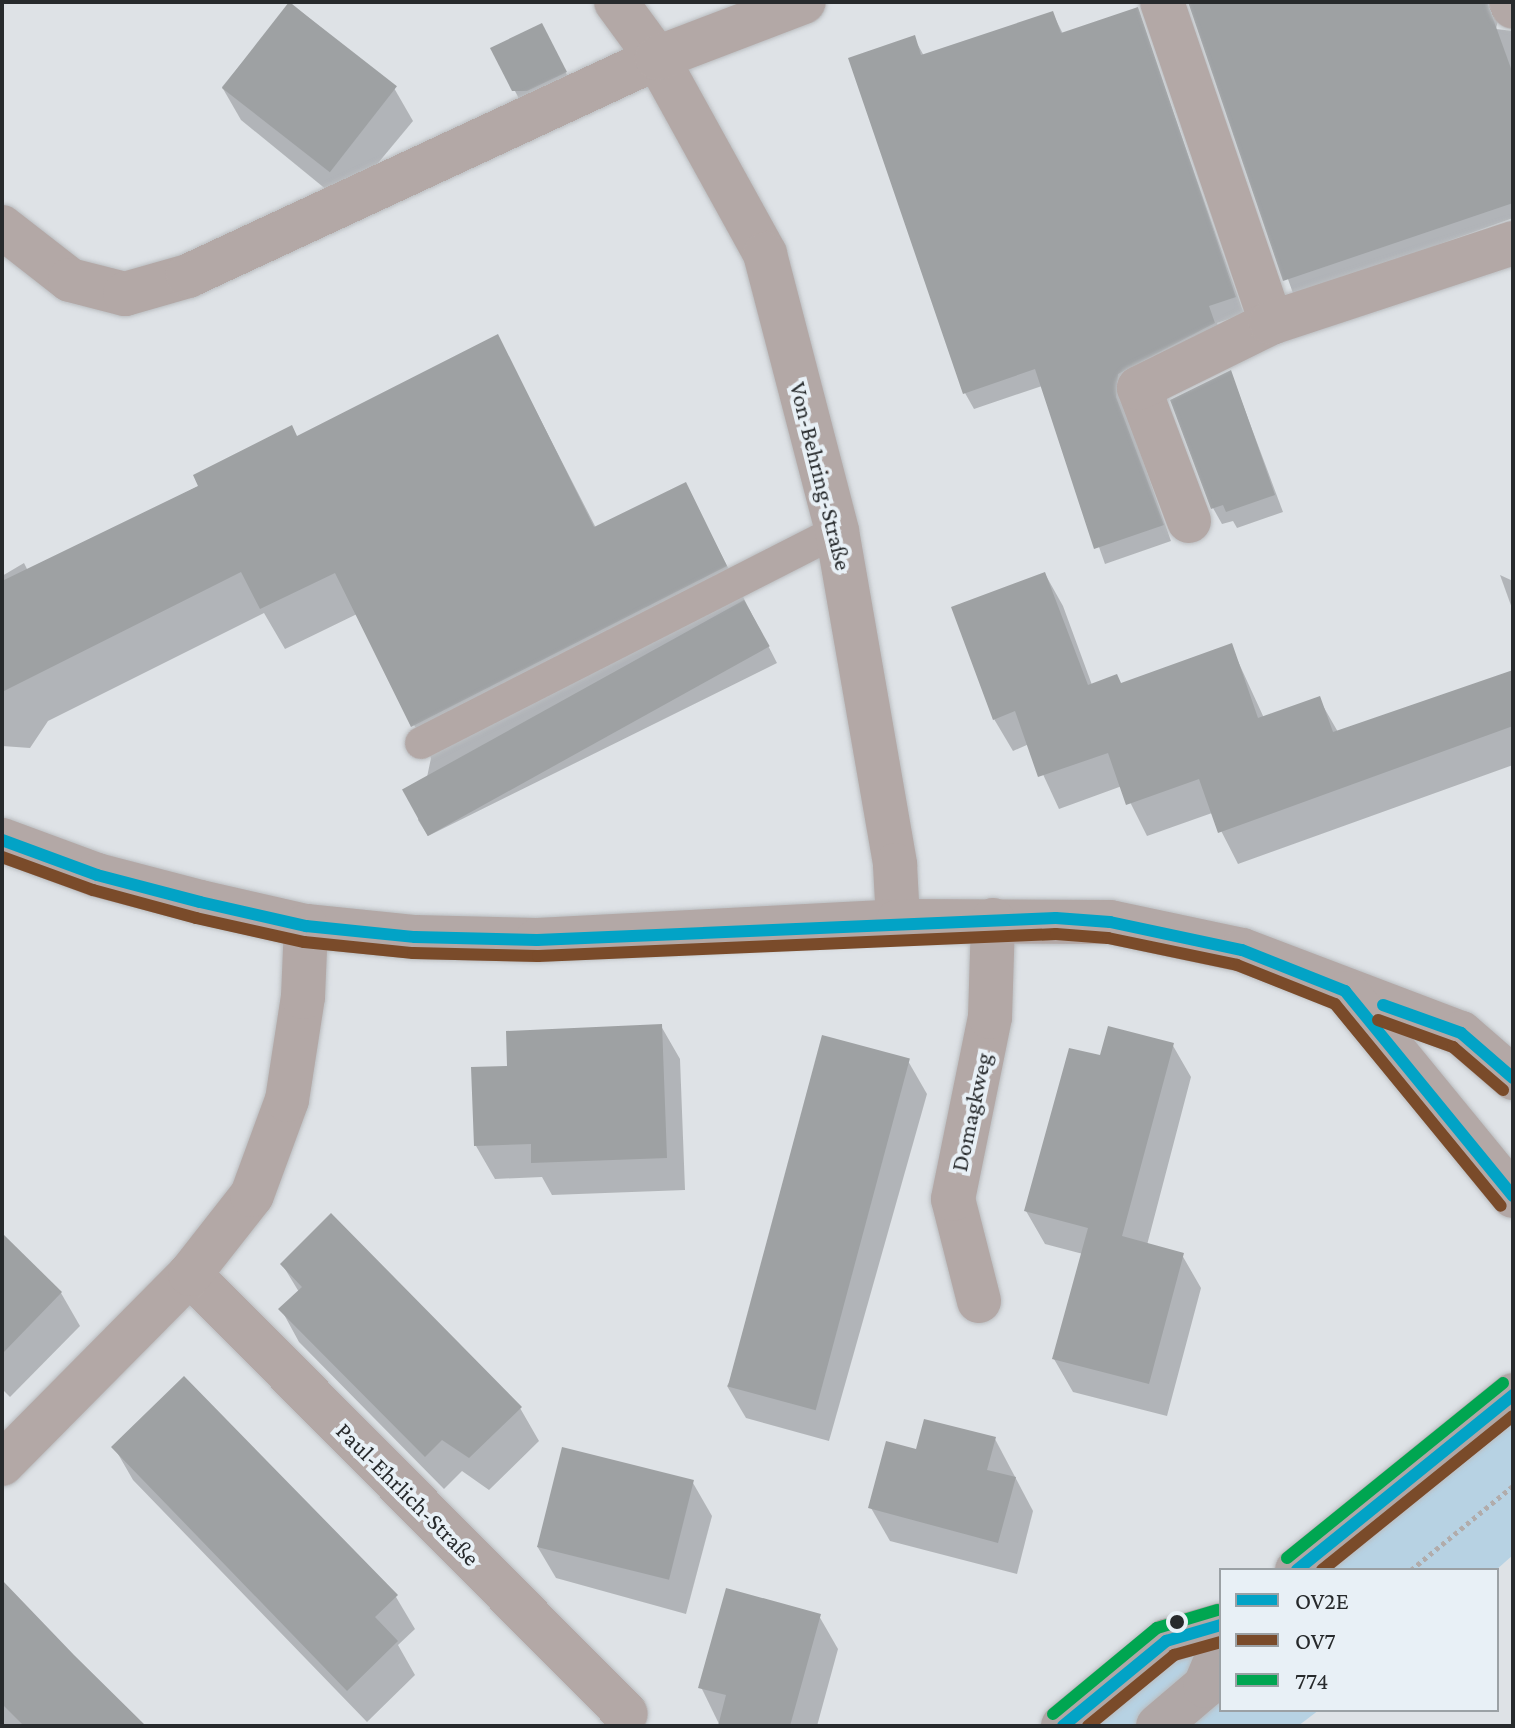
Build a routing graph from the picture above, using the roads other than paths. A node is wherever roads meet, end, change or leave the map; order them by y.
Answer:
1 (616, 2) edge
2 (804, 2) edge
3 (1162, 2) edge
4 (657, 58) junction
5 (2, 227) edge
6 (1513, 243) edge
7 (1271, 323) junction
8 (1189, 521) dead end
9 (837, 531) junction
10 (421, 743) dead end
11 (2, 840) edge
12 (993, 920) junction
13 (898, 921) junction
14 (306, 926) junction
15 (1345, 991) junction
16 (1513, 1078) edge
17 (1513, 1196) edge
18 (190, 1274) junction
19 (979, 1301) dead end
20 (1513, 1395) edge
21 (2, 1464) edge
22 (1299, 1568) edge
23 (1219, 1626) edge
24 (1219, 1653) edge
25 (626, 1714) dead end
26 (1063, 1726) edge
27 (1158, 1726) edge

1 - 4 street, Von-Behring-Straße
2 - 4 street
3 - 7 street
4 - 5 street
4 - 9 street, Von-Behring-Straße
6 - 7 street
7 - 8 street
9 - 10 lane
9 - 13 street, Von-Behring-Straße
11 - 14 street
12 - 13 street
12 - 15 street
12 - 19 street, Domagkweg
13 - 14 street
14 - 18 street
15 - 16 street
15 - 17 street
18 - 21 street
18 - 25 street, Paul-Ehrlich-Straße
20 - 22 main road
23 - 26 main road
24 - 27 main road

